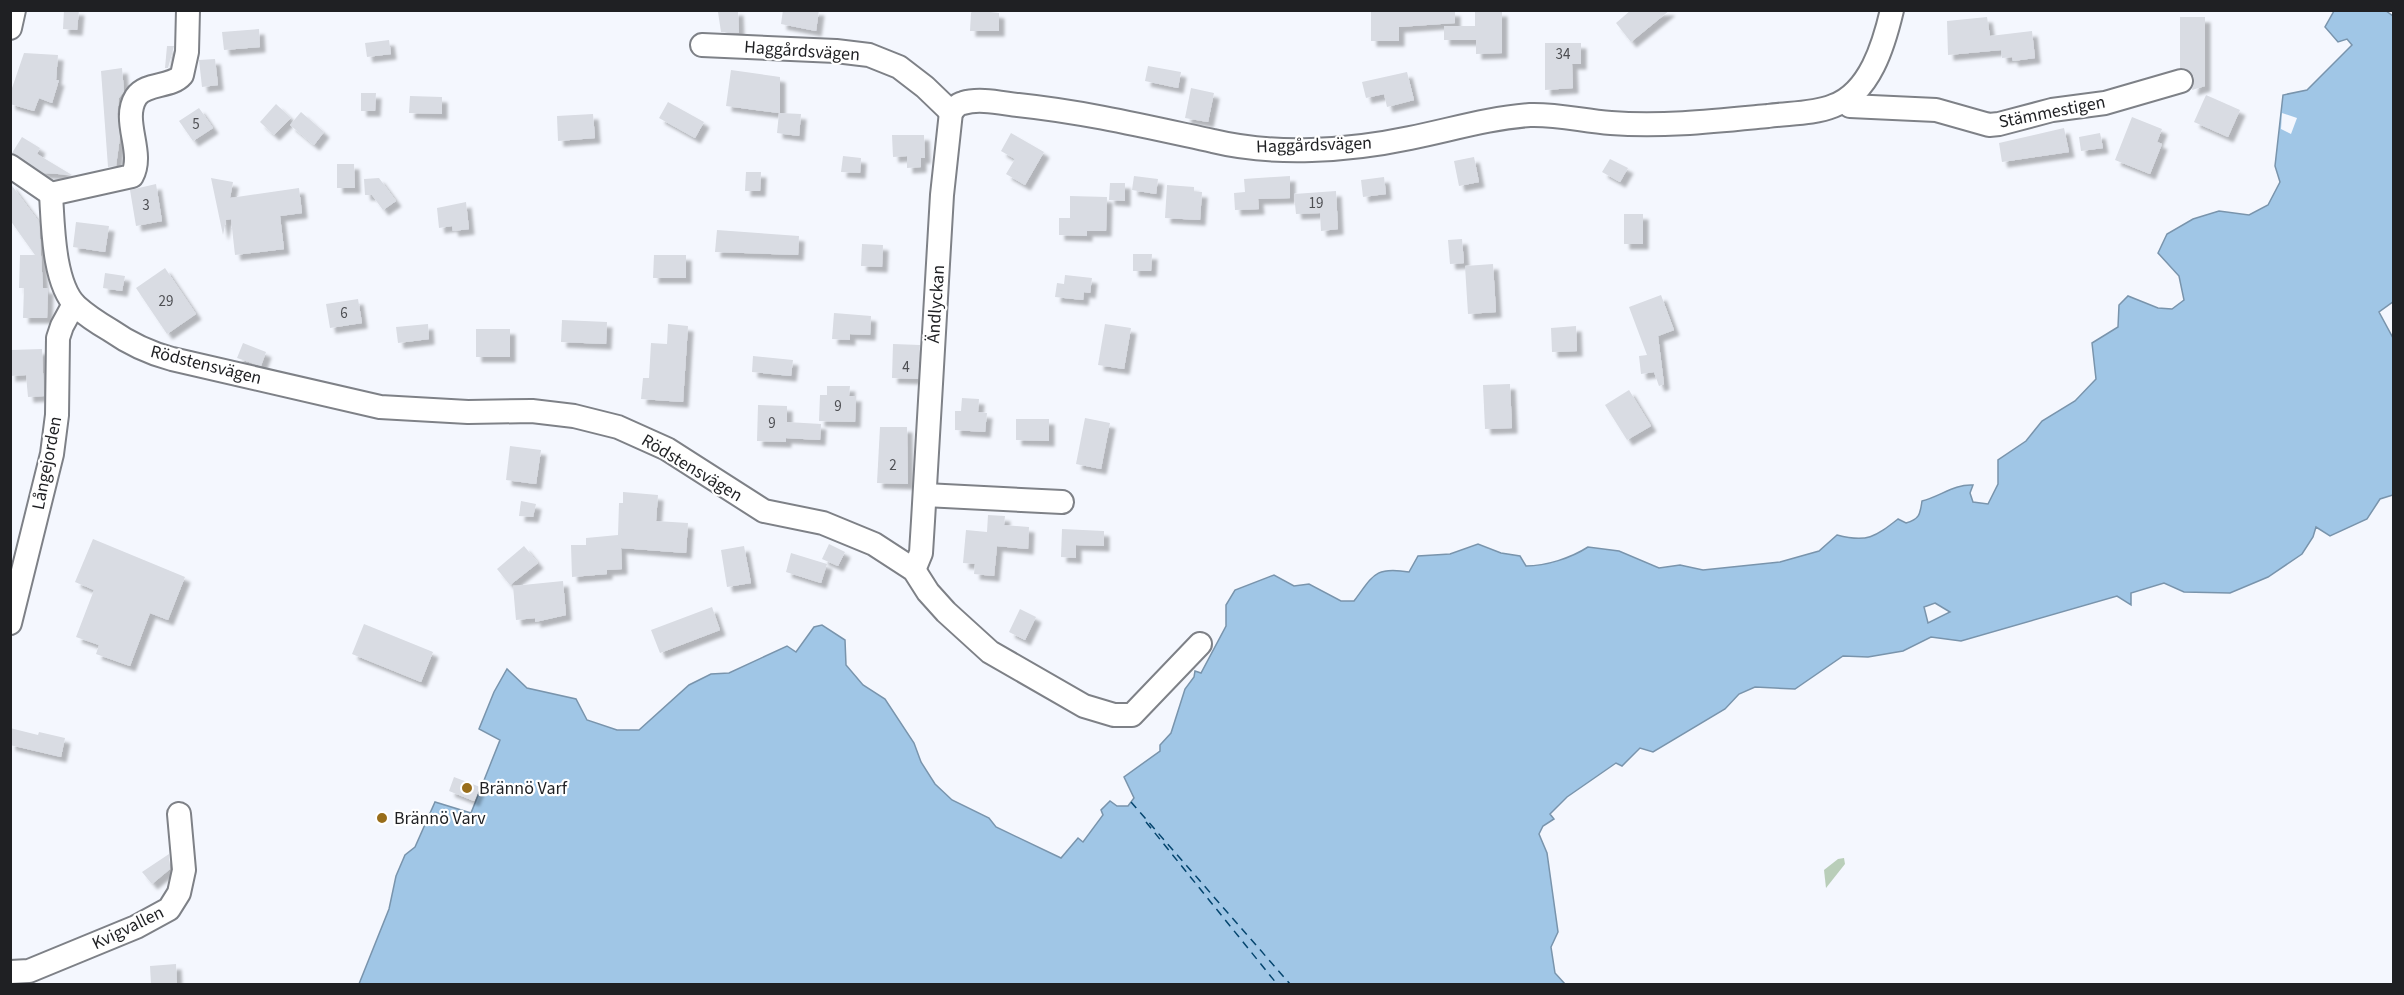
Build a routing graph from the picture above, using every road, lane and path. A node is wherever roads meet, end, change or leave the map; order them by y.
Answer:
1 (14, 10) edge
2 (188, 10) edge
3 (1892, 10) edge
4 (10, 28) edge
5 (702, 45) dead end
6 (2181, 81) dead end
7 (1850, 106) dead end
8 (951, 112) junction
9 (10, 166) edge
10 (51, 194) junction
11 (74, 304) junction
12 (925, 495) junction
13 (1062, 502) dead end
14 (914, 570) junction
15 (10, 623) edge
16 (1200, 644) dead end
17 (179, 814) dead end
18 (26, 976) edge

1 - 4 street
2 - 10 street
3 - 8 street, Haggårdsvägen
5 - 8 street, Haggårdsvägen
6 - 7 street, Stämmestigen
8 - 12 street, Ändlyckan
9 - 10 street
10 - 11 street
11 - 14 street, Rödstensvägen
11 - 15 street, Långejorden
12 - 13 street
12 - 14 street, Ändlyckan
14 - 16 street, Rödstensvägen
17 - 18 street, Kvigvallen

